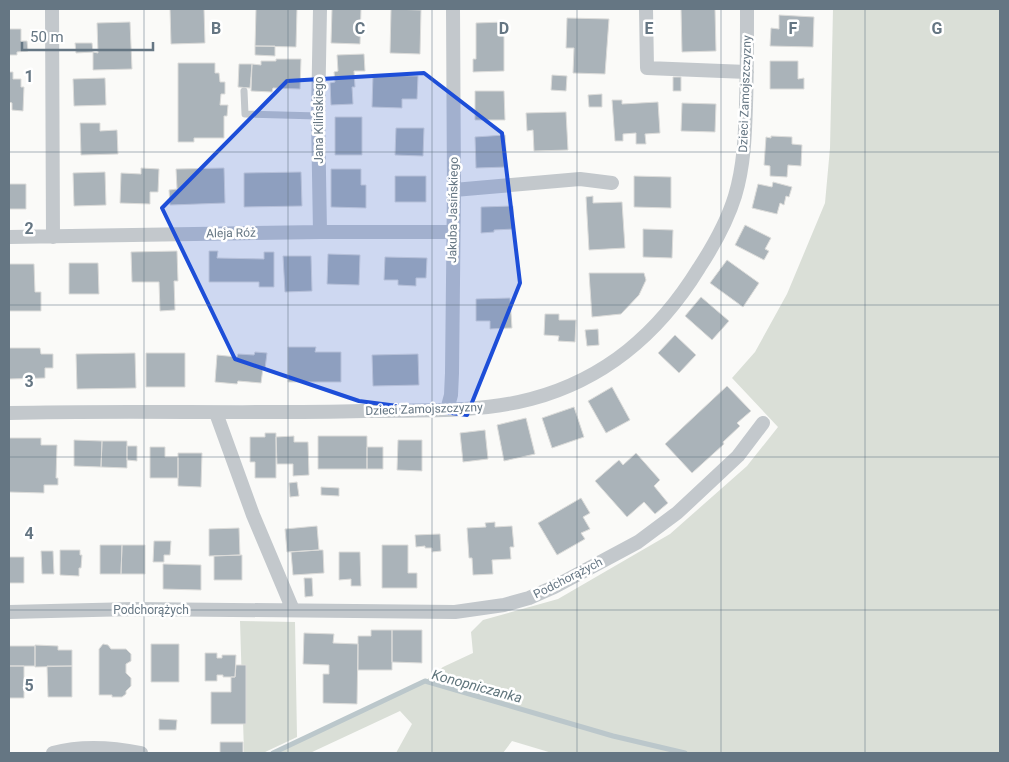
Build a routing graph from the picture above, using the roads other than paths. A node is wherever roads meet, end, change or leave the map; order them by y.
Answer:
1 (52, 9) edge
2 (320, 9) edge
3 (453, 9) edge
4 (646, 9) edge
5 (747, 9) edge
6 (747, 72) junction
7 (244, 91) dead end
8 (318, 116) junction
9 (612, 183) dead end
10 (454, 190) junction
11 (320, 232) junction
12 (452, 232) junction
13 (9, 237) edge
14 (53, 237) junction
15 (447, 410) junction
16 (9, 413) edge
17 (216, 413) junction
18 (763, 423) dead end
19 (293, 610) junction
20 (9, 612) edge
21 (53, 753) edge
22 (141, 753) edge

1 - 14 street
2 - 8 street, Jana Kilińskiego
3 - 10 street, Jakuba Jasińskiego
4 - 6 street
5 - 6 street, Dzieci Zamojszczyzny
6 - 15 street, Dzieci Zamojszczyzny
7 - 8 lane
8 - 11 street, Jana Kilińskiego
9 - 10 street
10 - 12 street, Jakuba Jasińskiego
11 - 12 street, Aleja Róż
11 - 14 street, Aleja Róż
12 - 15 street, Jakuba Jasińskiego
13 - 14 street, Aleja Róż
15 - 17 street, Dzieci Zamojszczyzny
16 - 17 street, Dzieci Zamojszczyzny
17 - 19 street
18 - 19 street, Podchorążych
19 - 20 street, Podchorążych
21 - 22 street

